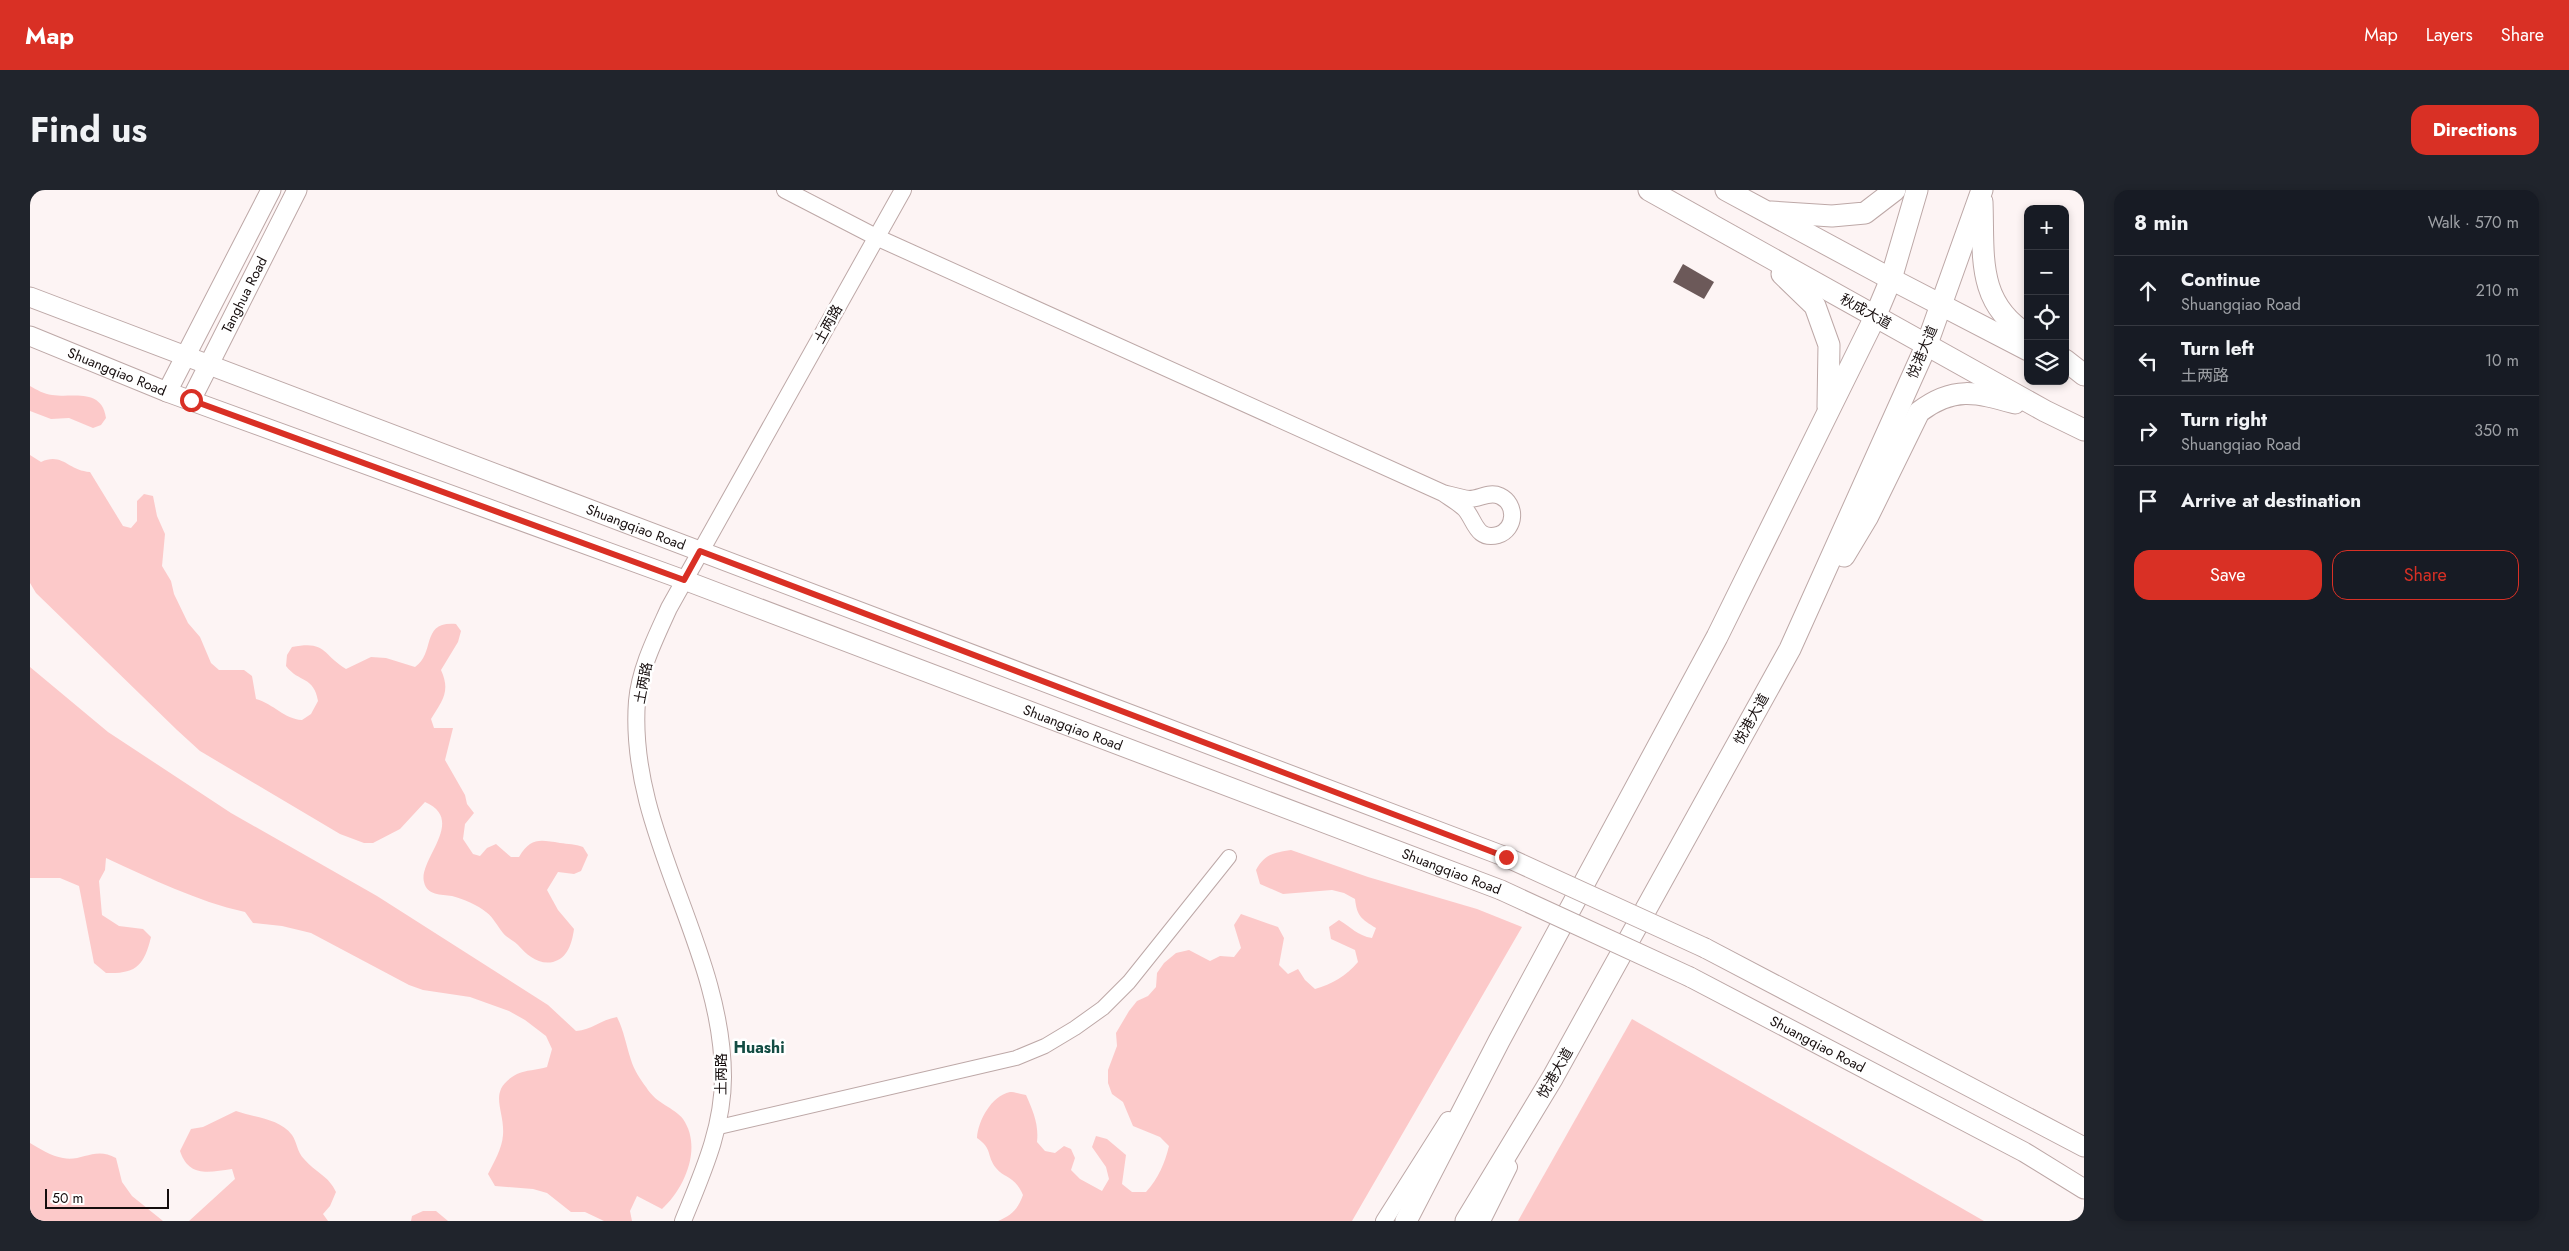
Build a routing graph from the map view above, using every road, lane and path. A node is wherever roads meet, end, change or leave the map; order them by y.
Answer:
1 (271, 190) edge
2 (297, 190) edge
3 (786, 190) edge
4 (902, 190) edge
5 (1649, 190) edge
6 (1726, 190) edge
7 (1895, 190) edge
8 (1917, 190) edge
9 (1982, 191) edge
10 (1764, 212) junction
11 (876, 237) junction
12 (1762, 254) junction
13 (1890, 279) junction
14 (30, 296) edge
15 (1941, 304) junction
16 (1876, 317) junction
17 (2024, 332) edge
18 (30, 336) edge
19 (1927, 344) junction
20 (2024, 348) edge
21 (185, 357) junction
22 (2069, 363) edge
23 (208, 365) junction
24 (2069, 372) edge
25 (2084, 375) edge
26 (2084, 380) edge
27 (167, 392) junction
28 (191, 400) junction
29 (2046, 411) junction
30 (1828, 413) junction
31 (2084, 430) edge
32 (1443, 493) dead end
33 (700, 551) junction
34 (684, 580) junction
35 (1790, 649) junction
36 (1229, 857) dead end
37 (1499, 1040) junction
38 (1553, 1077) junction
39 (718, 1128) junction
40 (2084, 1148) edge
41 (2084, 1189) edge
42 (682, 1221) edge
43 (1384, 1221) edge
44 (1406, 1221) edge
45 (1466, 1221) edge
46 (1482, 1221) edge

1 - 21 main road, Tanghua Road
2 - 23 main road, Tanghua Road
3 - 11 street
4 - 11 street, 土两路
5 - 12 main road, 秋成大道
6 - 10 main road
7 - 10 main road
8 - 13 main road
9 - 15 main road, 悦港大道
9 - 17 main road
10 - 13 main road
11 - 32 street
11 - 33 street, 土两路
12 - 16 main road, 秋成大道
12 - 30 main road
13 - 15 main road
13 - 16 main road
14 - 21 main road, Shuangqiao Road
15 - 19 main road, 悦港大道
15 - 20 main road
16 - 19 main road, 秋成大道
16 - 30 main road
18 - 27 main road, Shuangqiao Road
19 - 29 main road, 秋成大道
19 - 35 main road, 悦港大道
21 - 23 main road, Shuangqiao Road
21 - 27 main road, Tanghua Road
22 - 25 main road
23 - 28 main road, Tanghua Road
23 - 33 main road, Shuangqiao Road
24 - 26 main road
27 - 28 main road, Shuangqiao Road
28 - 34 main road, Shuangqiao Road
29 - 31 main road, 秋成大道
29 - 35 main road
30 - 37 main road
33 - 34 street, 土两路
33 - 40 main road, Shuangqiao Road, bridge
34 - 39 street, 土两路
34 - 41 main road, Shuangqiao Road, bridge
35 - 38 main road, 悦港大道
36 - 39 street
37 - 43 street
37 - 44 main road
38 - 45 main road, 悦港大道
38 - 46 street
39 - 42 street, 土两路

